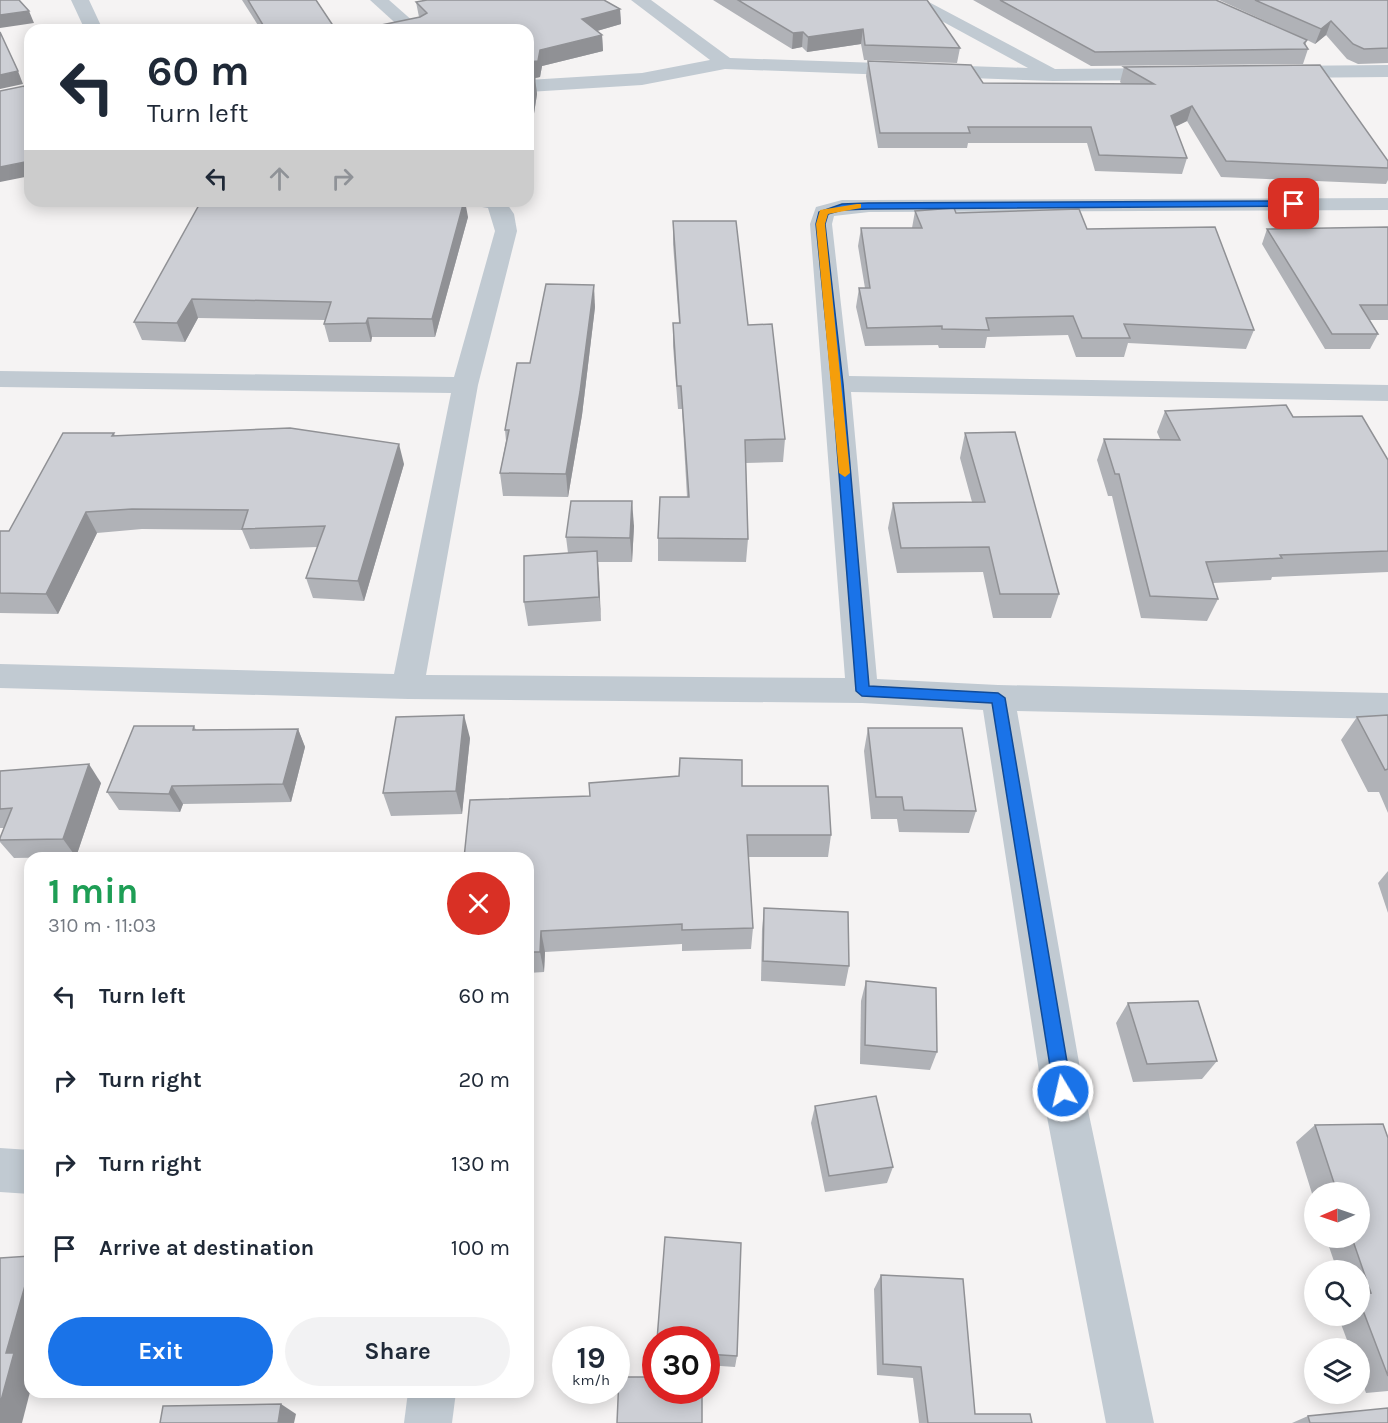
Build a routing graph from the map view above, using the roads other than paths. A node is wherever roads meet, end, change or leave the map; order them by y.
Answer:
1 (80, 0) edge
2 (379, 0) edge
3 (640, 0) edge
4 (912, 0) edge
5 (91, 24) edge
6 (407, 24) edge
7 (1317, 52) dead end
8 (725, 63) junction
9 (1388, 71) edge
10 (1360, 72) junction
11 (1183, 73) edge
12 (1266, 73) edge
13 (1053, 75) junction
14 (534, 86) edge
15 (24, 92) edge
16 (0, 98) edge
17 (1388, 204) edge
18 (499, 207) edge
19 (0, 379) edge
20 (837, 384) junction
21 (465, 385) junction
22 (1388, 393) edge
23 (0, 676) edge
24 (408, 687) junction
25 (862, 691) junction
26 (998, 698) junction
27 (1388, 706) edge
28 (0, 1170) edge
29 (24, 1172) edge
30 (431, 1398) edge
31 (428, 1423) edge
32 (1130, 1423) edge

1 - 5 street
2 - 6 street
3 - 8 street
4 - 13 street
7 - 10 street
8 - 13 street
8 - 14 street
9 - 10 street
10 - 12 street
11 - 13 street
15 - 16 street
17 - 20 street
18 - 21 street
19 - 21 street
20 - 22 street
20 - 25 street
21 - 24 street
23 - 24 street
24 - 25 street
25 - 26 street
26 - 27 street
26 - 32 street
28 - 29 street
30 - 31 street

